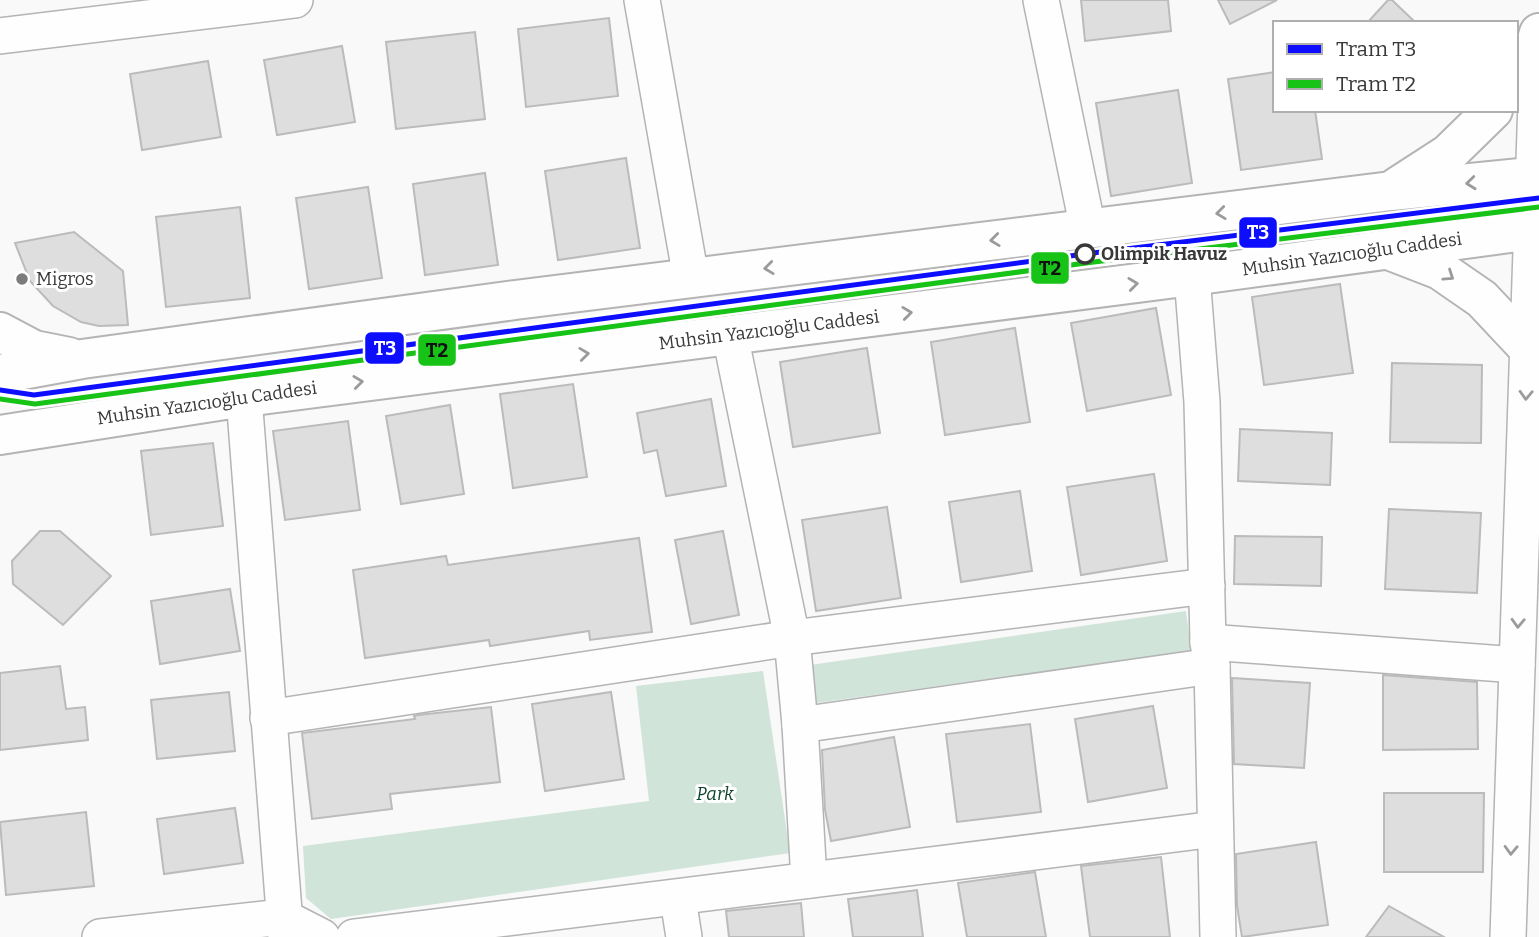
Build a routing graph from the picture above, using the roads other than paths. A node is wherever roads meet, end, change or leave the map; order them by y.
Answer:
1 (289, 0) edge
2 (295, 0) edge
3 (642, 0) edge
4 (1041, 0) edge
5 (1539, 33) edge
6 (0, 36) edge
7 (1539, 79) edge
8 (1518, 80) edge
9 (1491, 112) edge
10 (1536, 176) edge
11 (1391, 191) junction
12 (1088, 229) junction
13 (1536, 229) edge
14 (1386, 249) junction
15 (1192, 276) junction
16 (691, 278) junction
17 (0, 332) edge
18 (730, 335) junction
19 (1528, 348) junction
20 (82, 359) junction
21 (0, 373) edge
22 (244, 397) junction
23 (44, 427) junction
24 (0, 435) edge
25 (0, 449) edge
26 (1207, 586) junction
27 (792, 638) junction
28 (1210, 654) junction
29 (1517, 665) junction
30 (268, 718) junction
31 (800, 725) junction
32 (1215, 829) junction
33 (809, 880) junction
34 (678, 899) junction
35 (285, 927) edge
36 (100, 937) edge
37 (322, 937) edge
38 (354, 937) edge
39 (684, 937) edge
40 (1218, 937) edge
41 (1508, 937) edge

1 - 2 street
1 - 6 street
3 - 16 street
4 - 12 street
5 - 8 main road
7 - 10 street
9 - 11 main road
10 -> 11 main road
10 - 13 street
11 -> 12 main road
12 -> 16 main road
13 - 14 main road, Muhsin Yazıcıoğlu Caddesi
13 - 19 street
14 - 15 main road, Muhsin Yazıcıoğlu Caddesi
14 -> 19 main road
18 -> 15 main road, Muhsin Yazıcıoğlu Caddesi
15 - 26 street
16 - 20 main road
17 - 20 main road
22 -> 18 main road, Muhsin Yazıcıoğlu Caddesi
18 - 27 street
19 -> 29 street
20 - 21 main road
22 - 23 main road, Muhsin Yazıcıoğlu Caddesi
22 - 30 street
23 - 24 main road, Muhsin Yazıcıoğlu Caddesi
23 - 25 main road
26 - 27 street
26 - 28 street
27 - 30 street
27 - 31 street
28 - 29 street
28 - 31 street
28 - 32 street
29 -> 41 street
30 - 35 street
31 - 33 street
32 - 33 street
32 - 40 street
33 - 34 street
34 - 38 street
34 - 39 street
35 - 36 street
35 - 37 street

